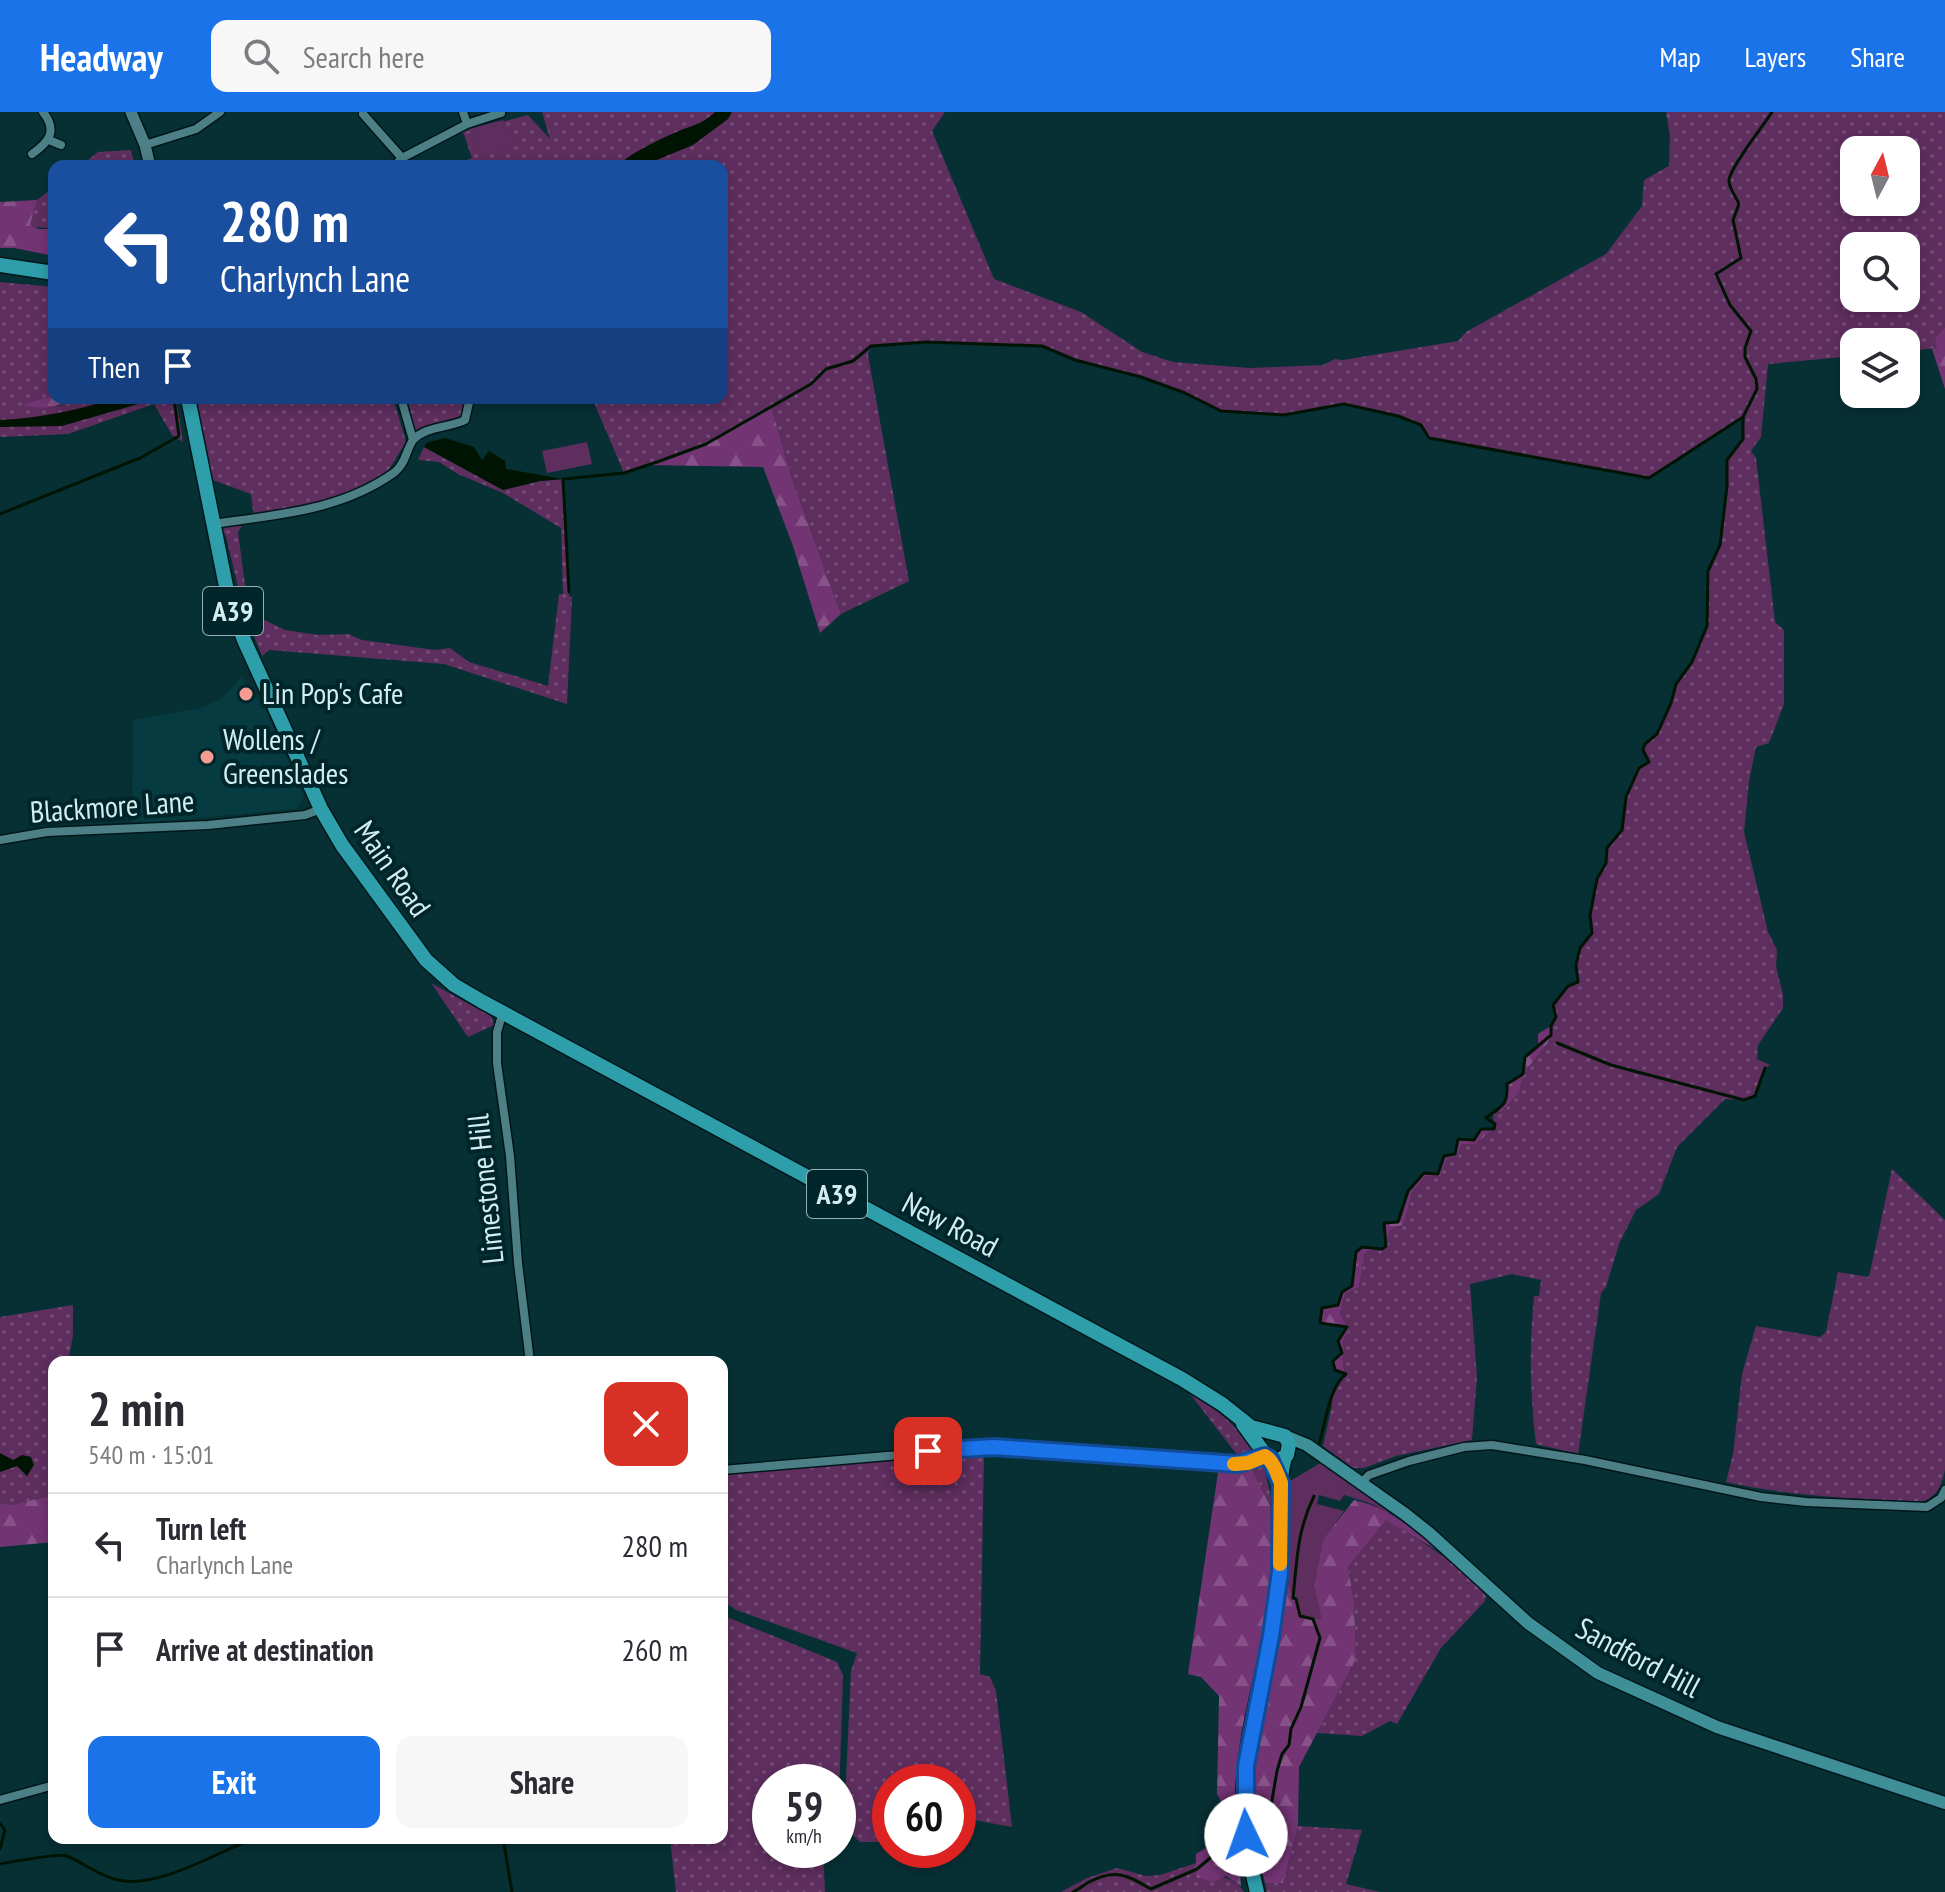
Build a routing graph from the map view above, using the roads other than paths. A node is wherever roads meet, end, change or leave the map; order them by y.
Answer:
1 (43, 112) edge
2 (131, 112) edge
3 (463, 112) edge
4 (501, 113) edge
5 (215, 114) edge
6 (363, 114) edge
7 (467, 124) junction
8 (49, 140) junction
9 (61, 145) dead end
10 (145, 145) junction
11 (32, 154) dead end
12 (402, 158) joint
13 (149, 160) edge
14 (0, 265) edge
15 (48, 272) edge
16 (189, 404) edge
17 (403, 404) edge
18 (469, 404) edge
19 (413, 440) junction
20 (212, 525) junction
21 (321, 809) junction
22 (0, 840) edge
23 (503, 1012) junction
24 (529, 1356) edge
25 (1241, 1421) junction
26 (1279, 1434) junction
27 (1314, 1450) junction
28 (1274, 1455) junction
29 (728, 1469) edge
30 (1361, 1483) junction
31 (1945, 1490) edge
32 (48, 1787) edge
33 (0, 1800) edge
34 (1945, 1803) edge
35 (1257, 1892) edge

1 - 8 street
2 - 10 street
3 - 7 street
4 - 7 street
5 - 10 street
6 - 12 street
7 - 12 street
8 - 9 street
8 - 11 street
10 - 13 street
14 - 15 main road
16 - 20 main road, Main Road / A39
17 - 19 street
18 - 19 street
19 - 20 street
20 - 21 main road, Main Road / A39
21 - 22 street, Blackmore Lane
21 - 23 main road, Main Road / A39
23 - 24 street, Limestone Hill
23 - 25 main road, New Road / A39
25 - 26 main road, New Road / A39
25 - 28 main road, New Road / A39
26 - 27 main road, Sandford Hill
26 - 28 main road
26 - 28 main road
27 - 28 main road
27 - 30 main road, Sandford Hill
28 - 29 street
28 - 35 main road
30 - 31 street
30 - 34 main road, Sandford Hill
32 - 33 street

